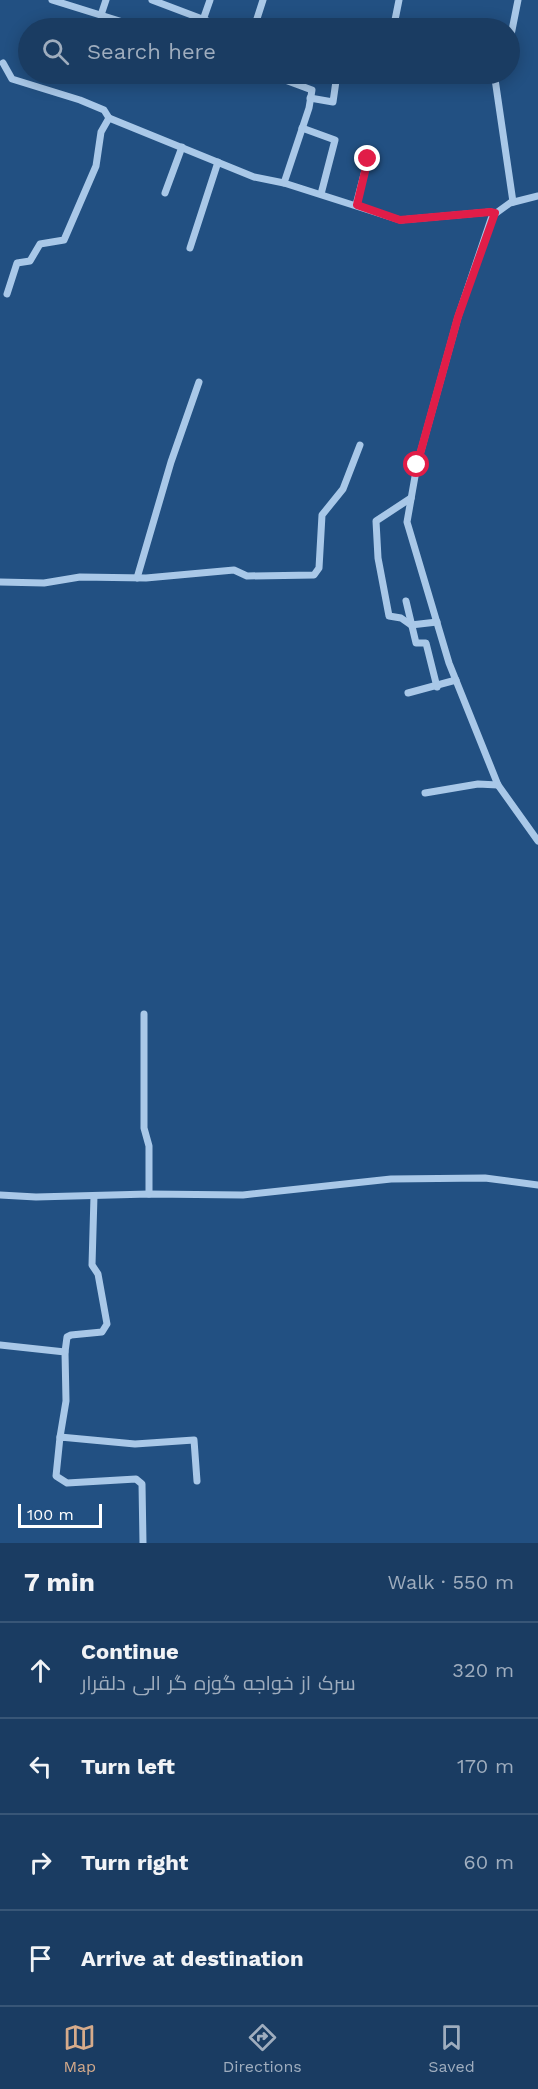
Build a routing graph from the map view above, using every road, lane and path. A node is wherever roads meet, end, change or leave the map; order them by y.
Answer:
1 (52, 0) edge
2 (106, 0) edge
3 (152, 0) edge
4 (210, 0) edge
5 (263, 0) edge
6 (399, 0) edge
7 (518, 0) edge
8 (101, 15) junction
9 (110, 18) edge
10 (196, 18) edge
11 (204, 18) edge
12 (257, 18) edge
13 (395, 18) edge
14 (514, 18) edge
15 (3, 63) dead end
16 (18, 81) edge
17 (28, 84) edge
18 (296, 84) edge
19 (336, 84) edge
20 (495, 84) edge
21 (310, 98) junction
22 (108, 118) junction
23 (302, 128) junction
24 (182, 147) junction
25 (368, 159) dead end
26 (218, 162) junction
27 (284, 183) junction
28 (165, 193) dead end
29 (321, 194) junction
30 (538, 196) edge
31 (513, 202) junction
32 (357, 205) junction
33 (495, 213) junction
34 (190, 248) dead end
35 (7, 294) dead end
36 (199, 382) dead end
37 (360, 445) dead end
38 (411, 498) junction
39 (137, 578) junction
40 (0, 582) edge
41 (406, 601) dead end
42 (436, 622) junction
43 (411, 626) junction
44 (456, 680) junction
45 (437, 687) junction
46 (408, 693) dead end
47 (498, 785) junction
48 (425, 793) dead end
49 (538, 841) edge
50 (144, 1014) dead end
51 (538, 1185) edge
52 (149, 1194) junction
53 (0, 1195) edge
54 (94, 1196) junction
55 (0, 1345) edge
56 (65, 1352) junction
57 (60, 1437) junction
58 (197, 1481) dead end
59 (143, 1543) edge

1 - 8 street
2 - 8 street
3 - 10 street
4 - 11 street
5 - 12 street
6 - 13 street
7 - 14 street
8 - 9 street
15 - 16 street
17 - 22 street
18 - 21 street
19 - 21 street
20 - 31 street
21 - 23 street
22 - 24 street
22 - 35 street
23 - 27 street
23 - 29 street
24 - 26 street
24 - 28 street
25 - 32 street
26 - 27 street
26 - 34 street
27 - 29 street
29 - 32 street
30 - 31 street
31 - 33 street
32 - 33 street
33 - 38 street
36 - 39 street
37 - 39 street
38 - 42 street
38 - 43 street
39 - 40 street
41 - 43 street
42 - 43 street
42 - 44 street
43 - 45 street
44 - 45 street
44 - 47 street
45 - 46 street
47 - 48 street
47 - 49 street
50 - 52 street
51 - 52 street
52 - 54 street
53 - 54 street
54 - 56 street
55 - 56 street
56 - 57 street
57 - 58 street
57 - 59 street

